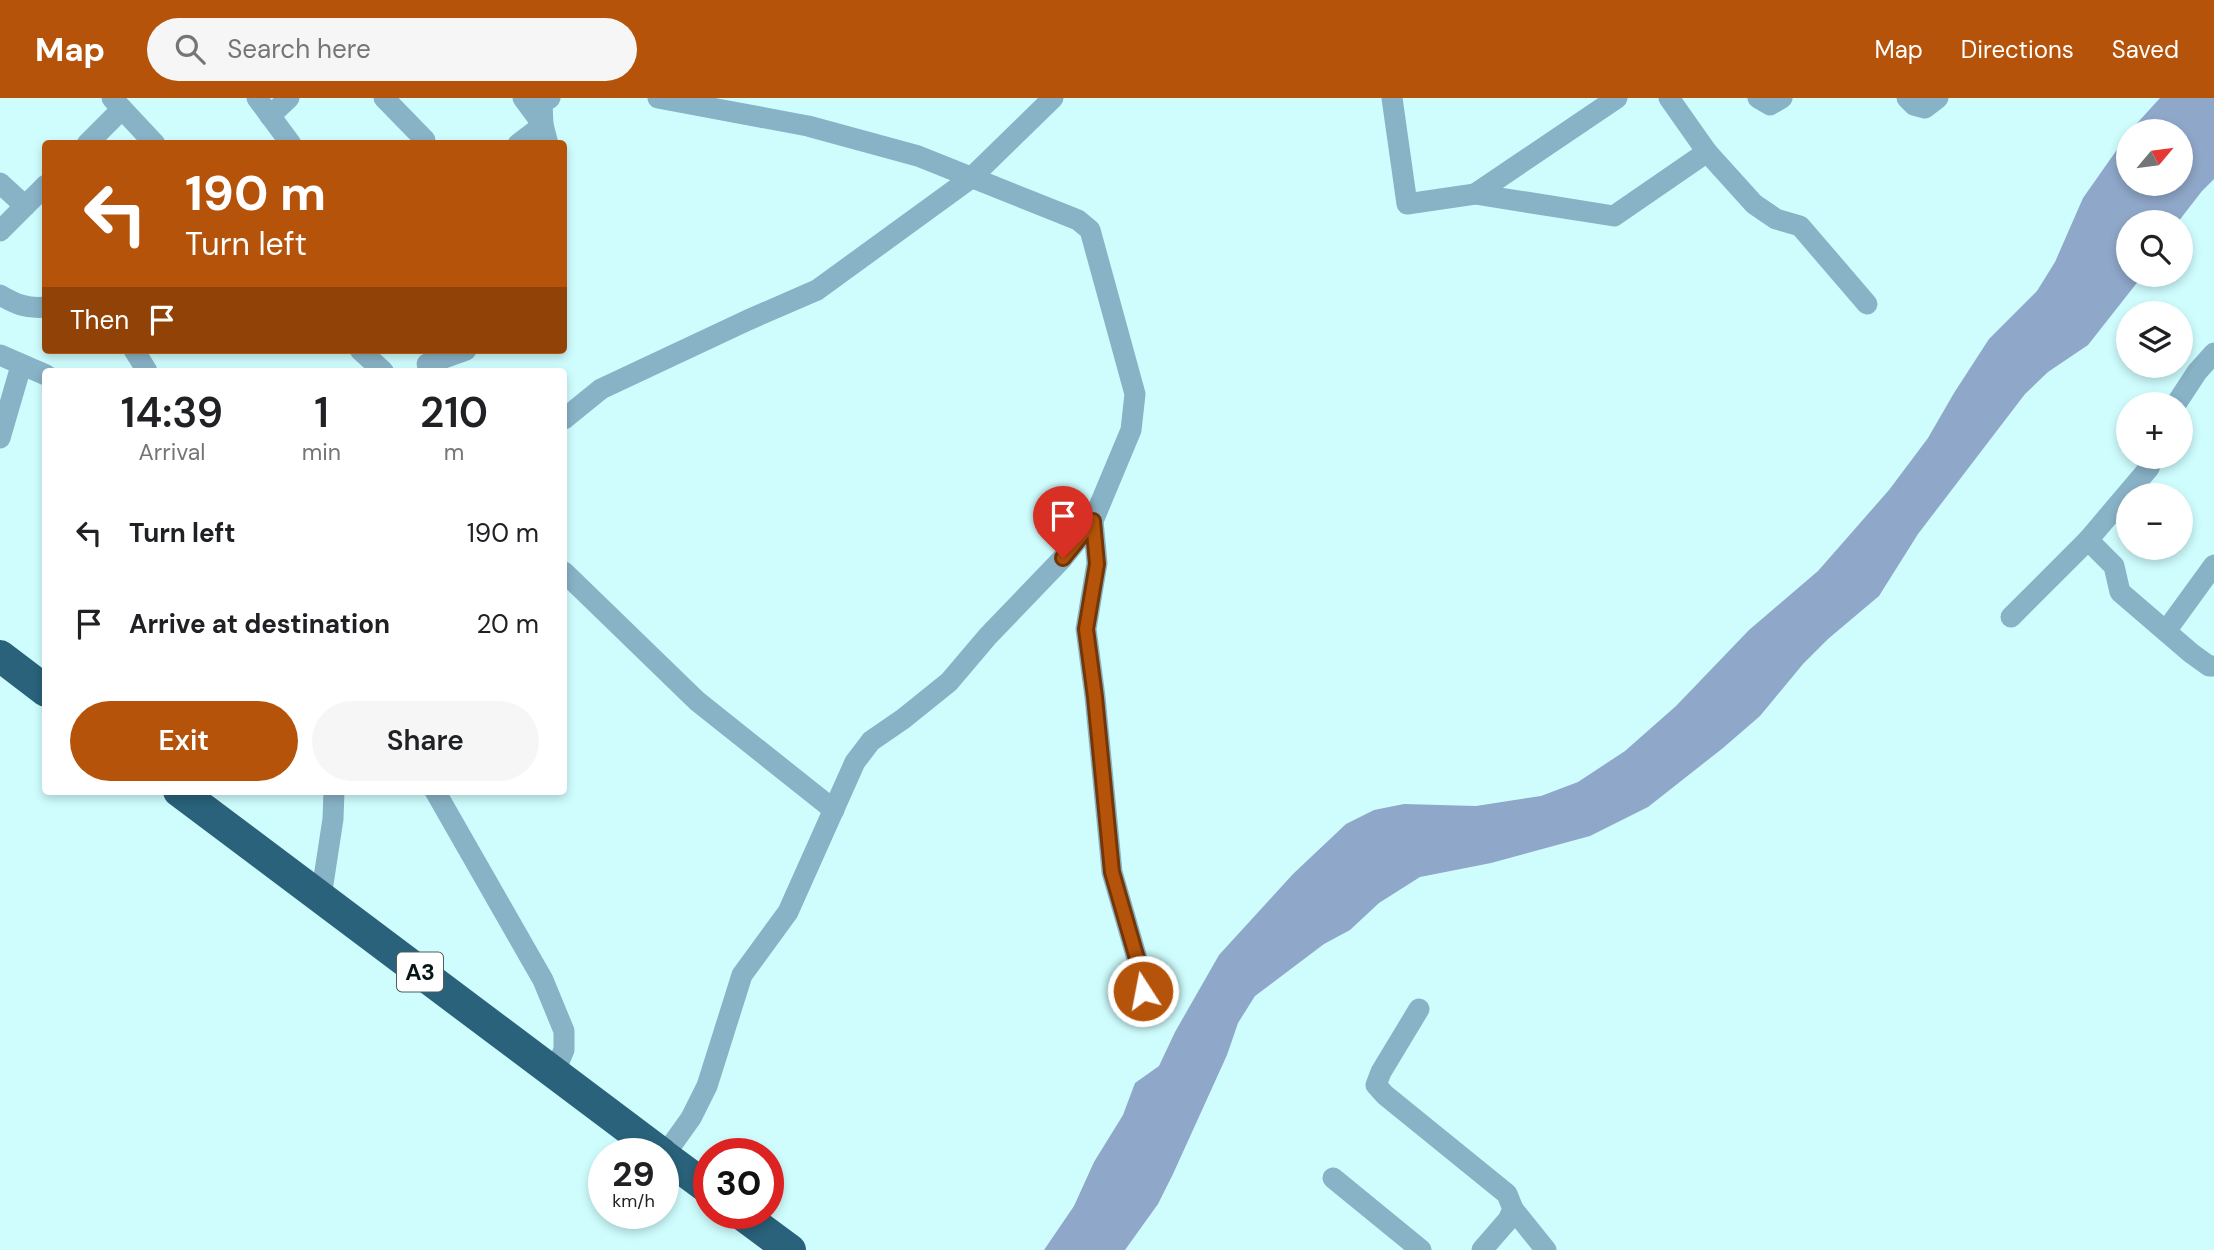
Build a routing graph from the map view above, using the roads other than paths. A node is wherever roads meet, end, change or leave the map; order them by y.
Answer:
1 (257, 98) edge
2 (289, 98) edge
3 (384, 98) edge
4 (523, 98) edge
5 (550, 98) edge
6 (658, 98) edge
7 (1053, 98) edge
8 (1392, 98) edge
9 (1617, 98) edge
10 (1669, 98) edge
11 (1758, 98) edge
12 (1782, 98) edge
13 (1907, 98) edge
14 (1938, 98) edge
15 (117, 103) edge
16 (270, 116) junction
17 (545, 134) edge
18 (90, 140) edge
19 (151, 140) edge
20 (288, 140) edge
21 (422, 140) edge
22 (1707, 152) junction
23 (971, 178) junction
24 (0, 183) edge
25 (1475, 194) junction
26 (38, 197) edge
27 (0, 231) edge
28 (0, 295) edge
29 (1867, 304) dead end
30 (42, 308) edge
31 (364, 354) edge
32 (453, 354) edge
33 (2214, 354) edge
34 (0, 355) edge
35 (427, 362) edge
36 (21, 366) junction
37 (380, 368) edge
38 (42, 374) edge
39 (2184, 392) edge
40 (567, 417) edge
41 (0, 438) edge
42 (2148, 469) edge
43 (1093, 521) junction
44 (2088, 540) junction
45 (2214, 565) edge
46 (567, 575) edge
47 (2011, 617) dead end
48 (2166, 631) junction
49 (0, 656) edge
50 (2214, 666) edge
51 (42, 688) edge
52 (184, 795) edge
53 (334, 795) edge
54 (437, 795) edge
55 (834, 810) junction
56 (321, 897) junction
57 (1419, 1009) dead end
58 (1146, 1012) dead end
59 (555, 1073) junction
60 (641, 1138) edge
61 (677, 1138) edge
62 (1332, 1178) dead end
63 (1513, 1209) junction
64 (762, 1229) edge
65 (790, 1250) edge
66 (1421, 1250) edge
67 (1482, 1250) edge
68 (1546, 1250) edge

1 - 16 street
2 - 16 street
3 - 21 street
4 - 17 street
5 - 17 street
6 - 23 street
7 - 23 street
8 - 25 street
9 - 25 street
10 - 22 street
11 - 12 street
13 - 14 street
15 - 18 street
15 - 19 street
16 - 20 street
22 - 25 street
22 - 29 street
23 - 40 street
23 - 43 street
24 - 26 street
26 - 27 street
28 - 30 street
31 - 37 street
32 - 35 street
33 - 39 street
34 - 36 street
36 - 38 street
36 - 41 street
42 - 44 street
43 - 55 street
43 - 58 street
44 - 47 street
44 - 48 street
45 - 48 street
46 - 55 street
48 - 50 street
49 - 51 highway
52 - 56 highway, A3
53 - 56 street
54 - 59 street
55 - 61 street
56 - 59 highway, A3
57 - 63 street
59 - 60 highway, A3
62 - 66 street
63 - 67 street
63 - 68 street
64 - 65 highway

